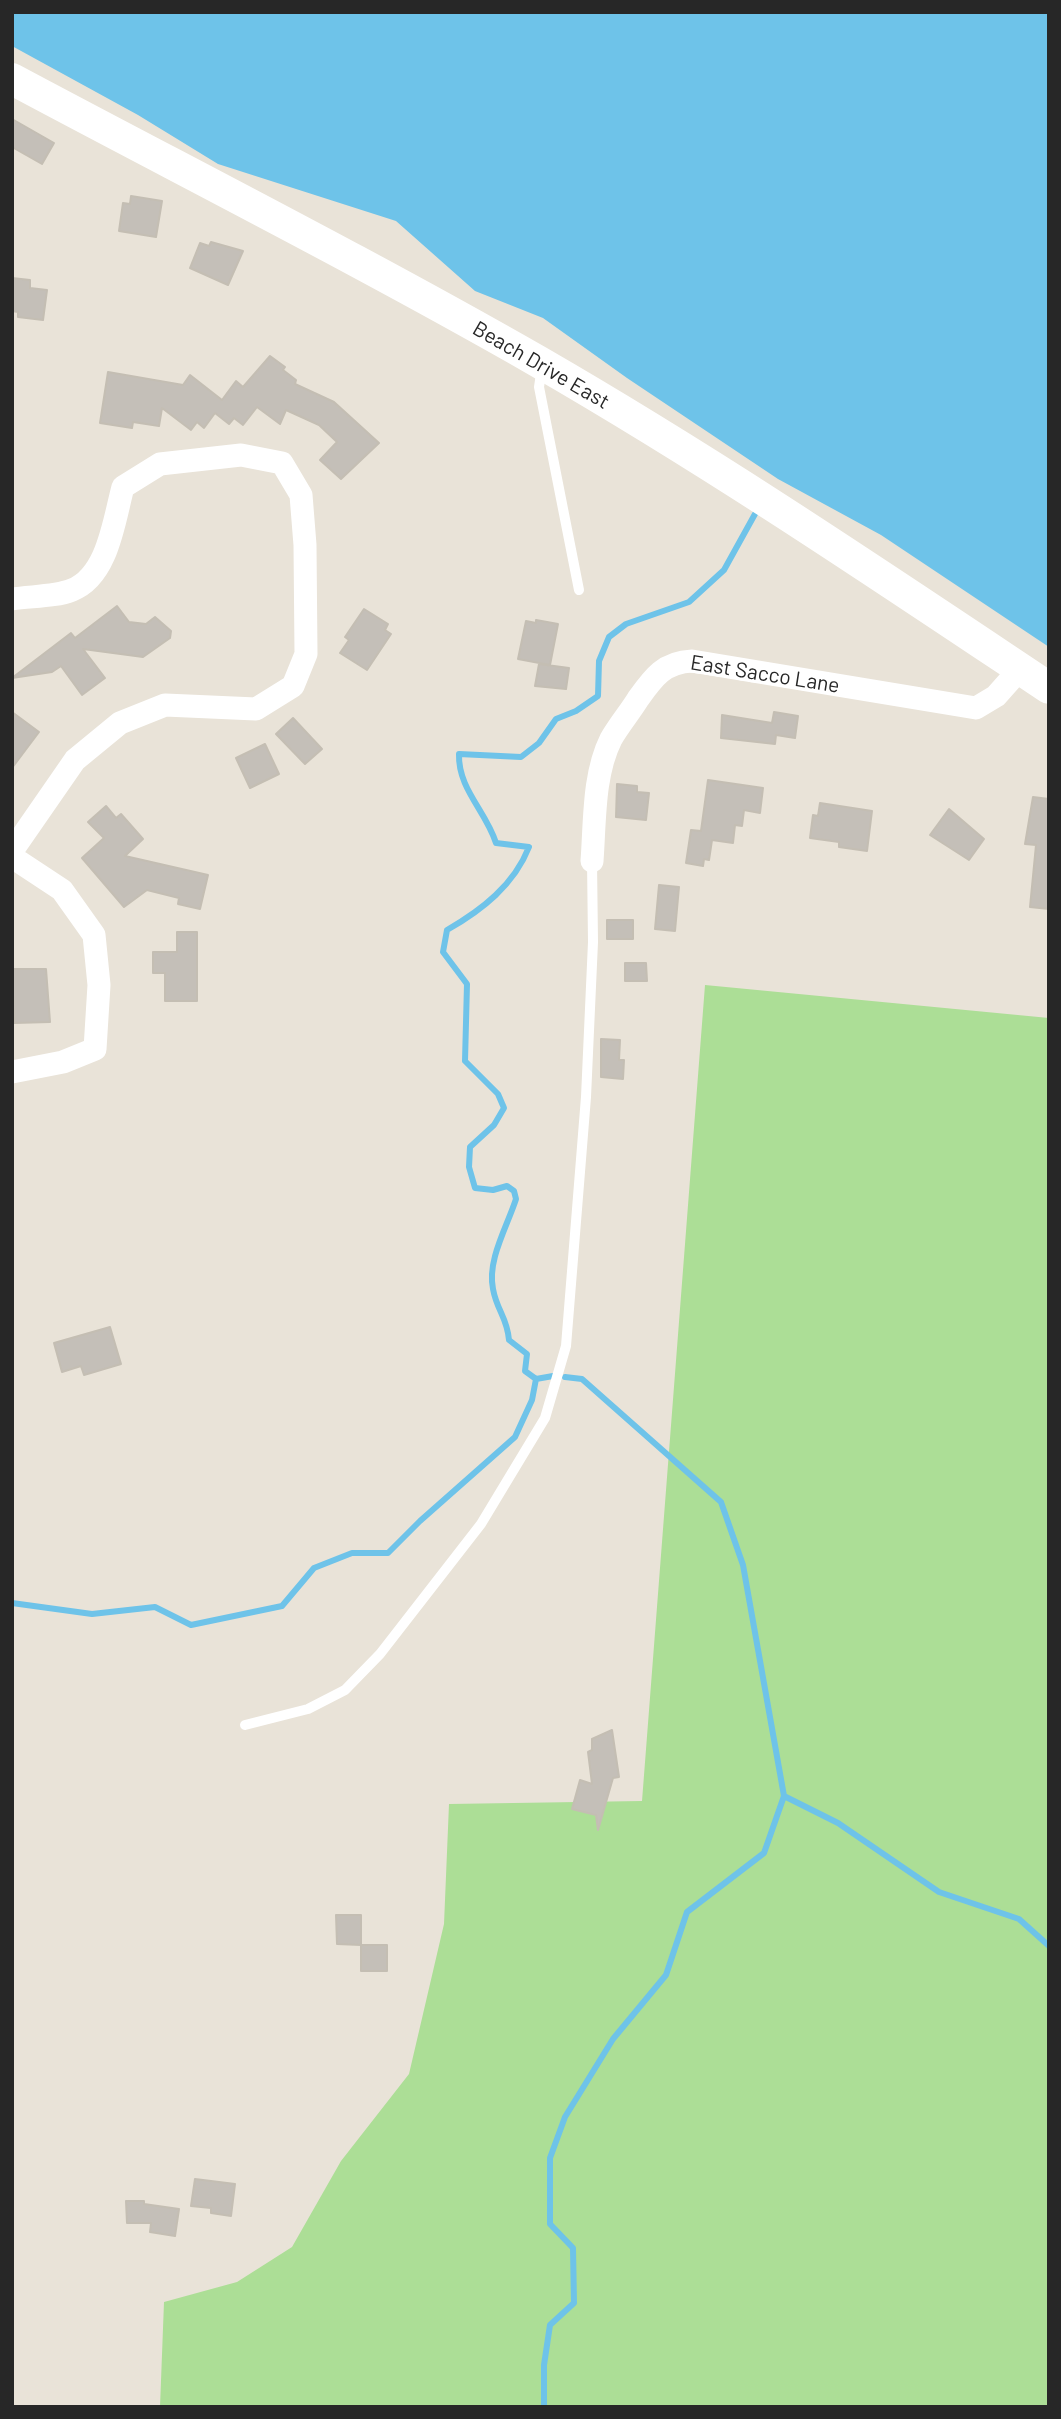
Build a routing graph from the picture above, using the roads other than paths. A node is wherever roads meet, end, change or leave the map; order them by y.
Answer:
1 (12, 79) edge
2 (542, 364) junction
3 (579, 590) dead end
4 (12, 599) edge
5 (1020, 669) junction
6 (1049, 688) edge
7 (12, 851) edge
8 (12, 857) edge
9 (592, 861) joint
10 (12, 1072) edge
11 (245, 1725) dead end

1 - 2 main road, Beach Drive East
2 - 3 lane
2 - 5 main road, Beach Drive East
4 - 7 street
5 - 6 main road, Beach Drive East
5 - 9 street, East Sacco Lane
8 - 10 street
9 - 11 lane

